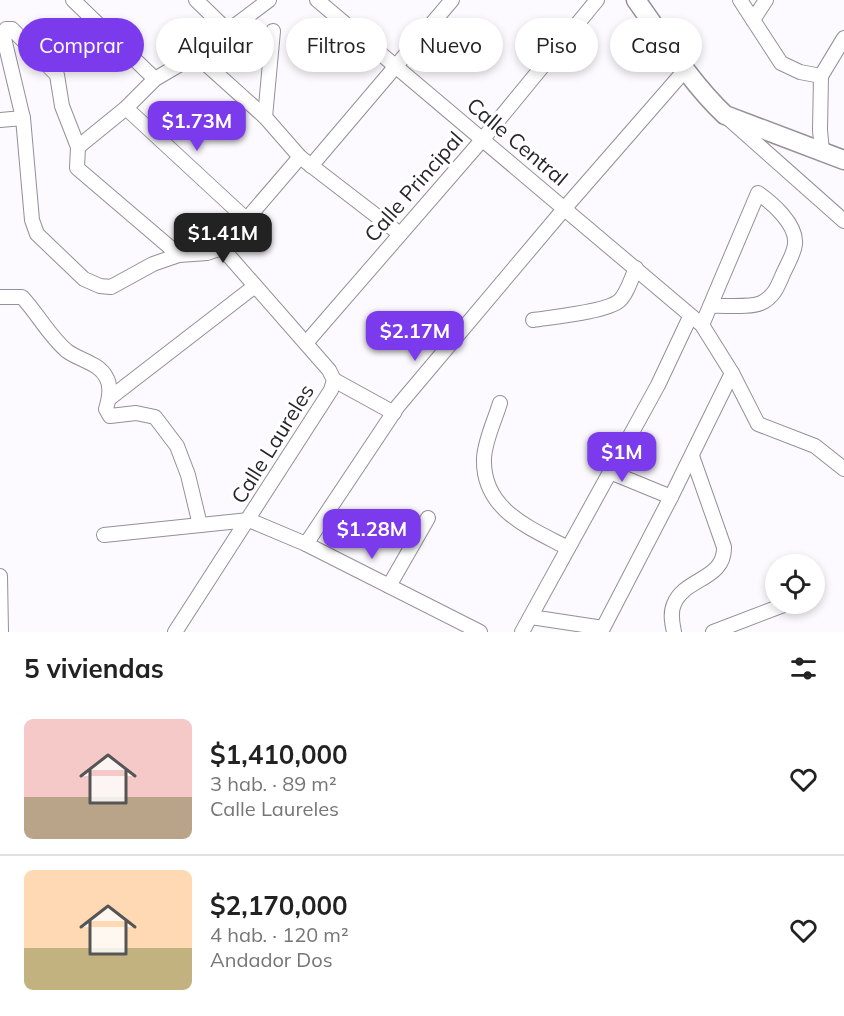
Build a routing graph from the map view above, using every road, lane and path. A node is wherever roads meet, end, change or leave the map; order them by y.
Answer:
1 (73, 0) edge
2 (196, 0) edge
3 (269, 0) edge
4 (318, 0) edge
5 (452, 0) edge
6 (597, 0) edge
7 (636, 0) edge
8 (740, 0) edge
9 (766, 0) edge
10 (215, 18) edge
11 (245, 18) edge
12 (649, 18) edge
13 (753, 20) junction
14 (844, 38) edge
15 (395, 66) junction
16 (168, 72) edge
17 (215, 72) edge
18 (269, 72) edge
19 (683, 72) edge
20 (688, 72) edge
21 (821, 76) junction
22 (155, 80) junction
23 (126, 108) junction
24 (725, 115) junction
25 (265, 117) junction
26 (23, 118) junction
27 (0, 120) edge
28 (482, 140) junction
29 (78, 147) junction
30 (822, 152) junction
31 (844, 160) edge
32 (305, 162) junction
33 (564, 209) junction
34 (246, 219) junction
35 (844, 221) edge
36 (400, 234) junction
37 (222, 248) junction
38 (179, 255) junction
39 (636, 268) junction
40 (255, 286) junction
41 (0, 297) edge
42 (710, 306) junction
43 (532, 320) dead end
44 (696, 321) junction
45 (306, 343) junction
46 (732, 373) junction
47 (334, 380) junction
48 (110, 398) junction
49 (500, 403) dead end
50 (394, 412) junction
51 (692, 456) junction
52 (844, 469) edge
53 (610, 472) junction
54 (671, 497) junction
55 (428, 518) dead end
56 (249, 520) junction
57 (200, 525) junction
58 (104, 535) dead end
59 (306, 544) junction
60 (568, 549) junction
61 (0, 576) edge
62 (389, 586) junction
63 (765, 612) edge
64 (531, 616) junction
65 (1, 632) edge
66 (175, 632) edge
67 (480, 632) edge
68 (522, 632) edge
69 (674, 632) edge
70 (713, 632) edge

1 - 22 street
2 - 10 street
3 - 11 street
4 - 15 street, Calle Central
5 - 15 street
6 - 28 street, Calle Principal
7 - 12 street
8 - 13 street
9 - 13 street
13 - 21 street
14 - 21 street
15 - 28 street, Calle Central
15 - 32 street
16 - 22 street
17 - 25 street
18 - 25 street
19 - 33 street
20 - 24 street
21 - 30 street
22 - 23 street
23 - 29 street
23 - 34 street
24 - 30 street
24 - 35 street
25 - 32 street
26 - 27 street
26 - 29 street
26 - 38 street
28 - 33 street, Calle Central
28 - 36 street, Calle Principal
29 - 38 street
30 - 31 street
32 - 34 street
32 - 36 street
33 - 39 street, Calle Central
33 - 50 street
34 - 37 street
36 - 45 street, Calle Principal
37 - 38 street
37 - 40 street, Calle Laureles
39 - 43 street
39 - 44 street, Calle Central
40 - 45 street, Calle Laureles
40 - 48 street
41 - 48 street
42 - 42 street
42 - 44 street
44 - 46 street, Calle Central
44 - 53 street
45 - 47 street, Calle Laureles
46 - 51 street
46 - 52 street, Calle Central
47 - 50 street
47 - 56 street, Calle Laureles
48 - 57 street
49 - 60 street
50 - 59 street
51 - 54 street
51 - 69 street
53 - 54 street
53 - 60 street
54 - 64 street
55 - 62 street
56 - 57 street
56 - 59 street, Calle Laureles
56 - 66 street
57 - 58 street
59 - 62 street, Calle Laureles
60 - 64 street
61 - 65 street
62 - 67 street, Calle Laureles
63 - 70 street
64 - 68 street

